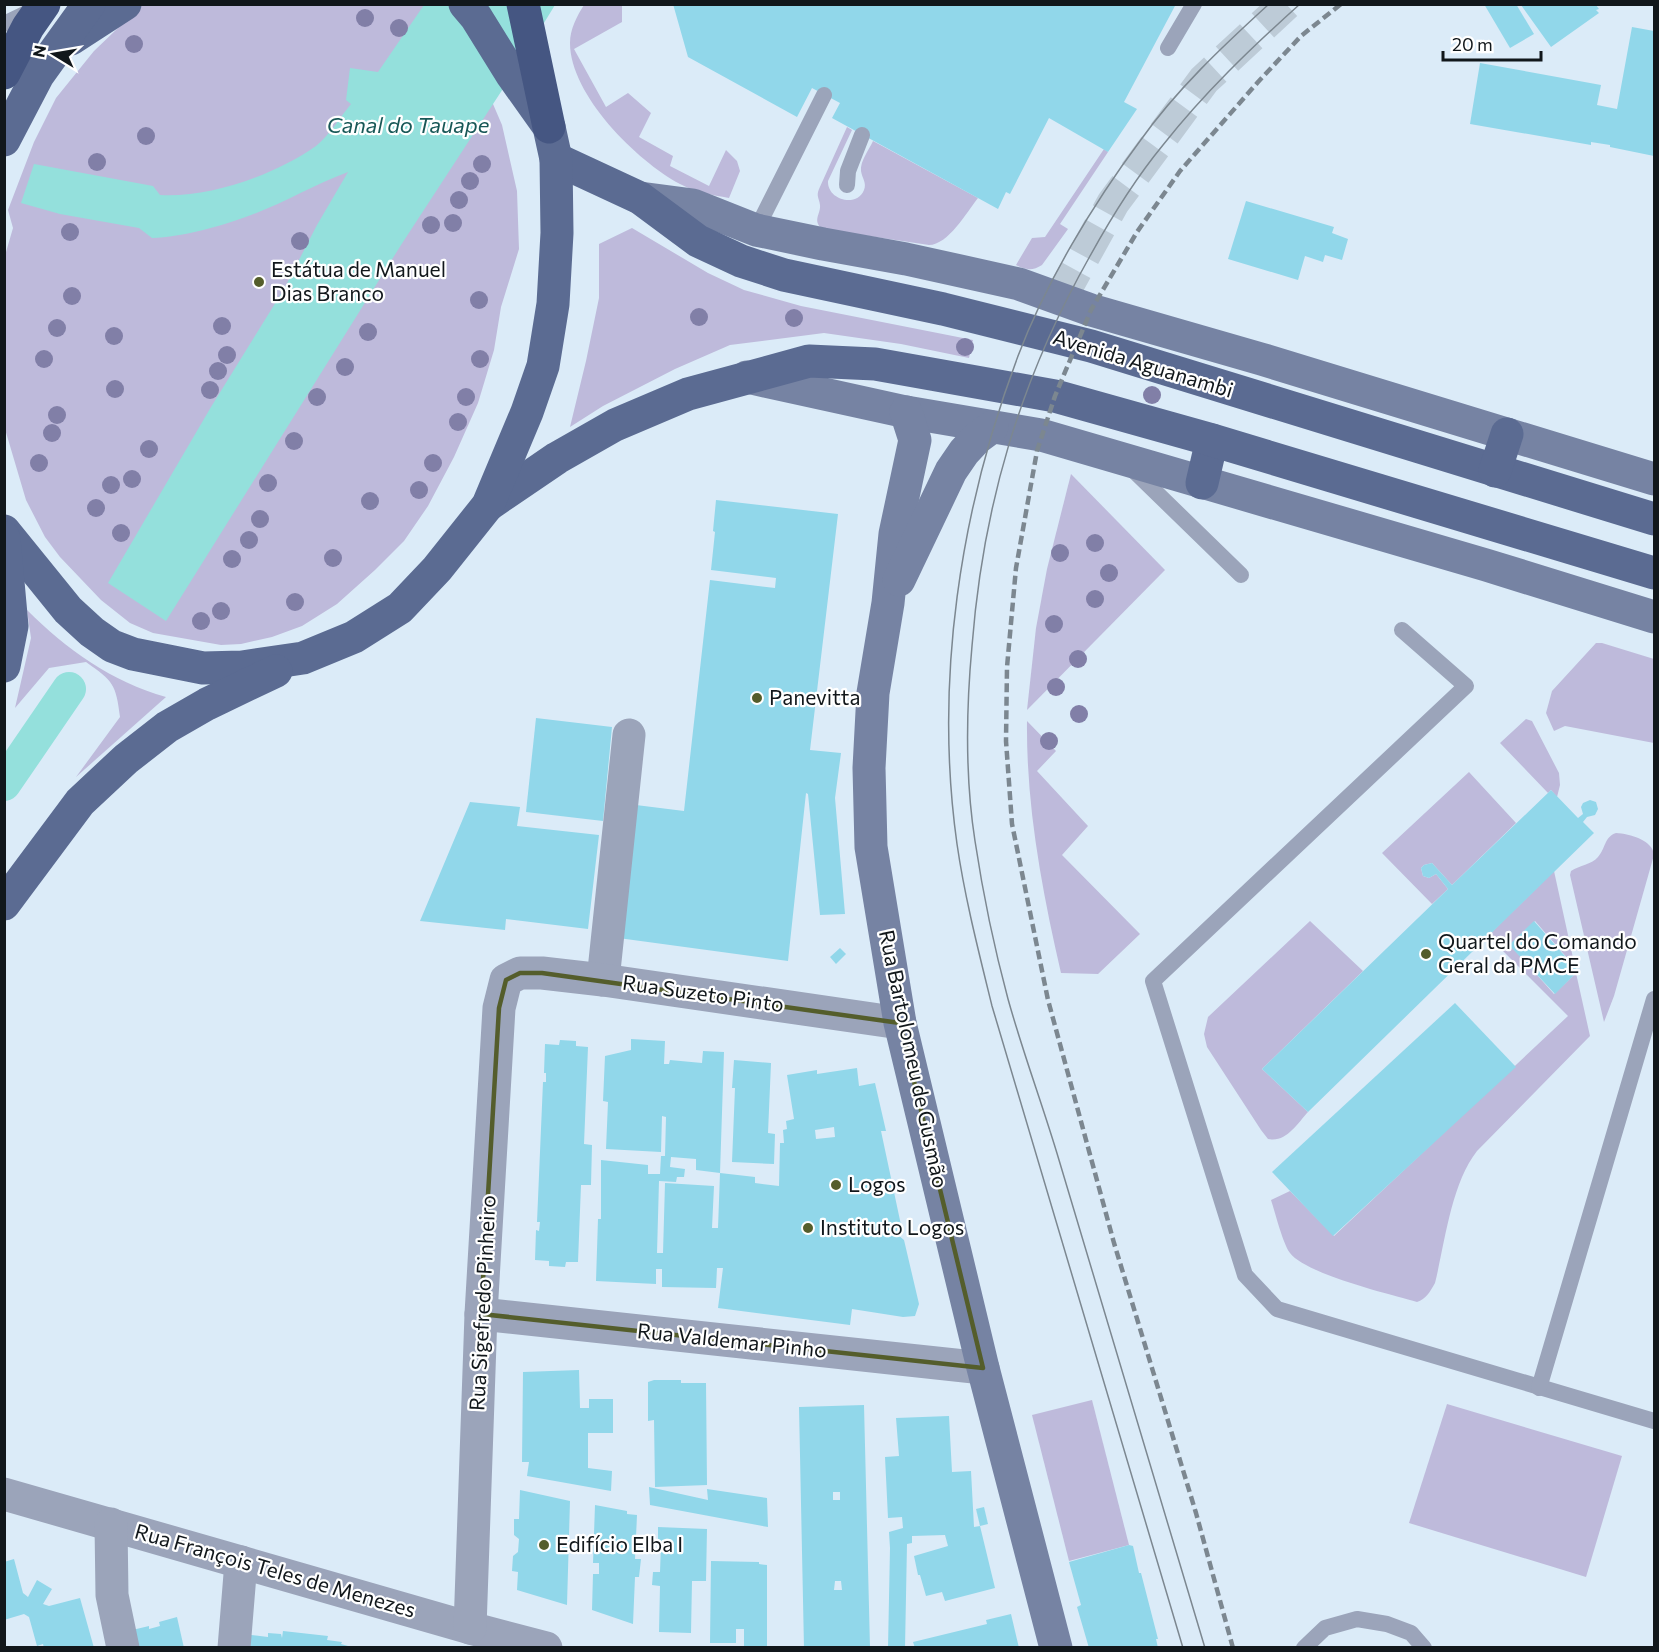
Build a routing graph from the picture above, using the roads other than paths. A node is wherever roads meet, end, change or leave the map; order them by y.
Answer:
1 (44, 4) edge
2 (89, 4) edge
3 (125, 4) edge
4 (465, 4) edge
5 (524, 4) edge
6 (1194, 4) edge
7 (4, 24) edge
8 (1168, 48) dead end
9 (4, 72) edge
10 (824, 95) dead end
11 (549, 128) junction
12 (862, 135) dead end
13 (4, 140) edge
14 (556, 159) junction
15 (847, 185) dead end
16 (640, 198) junction
17 (756, 230) junction
18 (747, 376) junction
19 (906, 412) junction
20 (992, 428) junction
21 (1507, 434) junction
22 (1212, 440) junction
23 (1120, 458) junction
24 (1495, 471) junction
25 (1654, 478) edge
26 (1202, 483) junction
27 (488, 505) junction
28 (1654, 519) edge
29 (4, 531) edge
30 (4, 538) edge
31 (1654, 573) edge
32 (1241, 575) dead end
33 (888, 603) junction
34 (1654, 617) edge
35 (1402, 630) dead end
36 (303, 658) junction
37 (4, 666) edge
38 (629, 735) dead end
39 (4, 904) edge
40 (506, 980) joint
41 (603, 980) junction
42 (1654, 999) edge
43 (900, 1023) junction
44 (1649, 1037) edge
45 (481, 1314) junction
46 (983, 1368) junction
47 (1539, 1388) junction
48 (1654, 1421) edge
49 (4, 1494) edge
50 (111, 1524) junction
51 (241, 1562) junction
52 (470, 1628) junction
53 (123, 1647) edge
54 (234, 1647) edge
55 (546, 1647) edge
56 (1056, 1647) edge
57 (1304, 1647) edge
58 (1424, 1647) edge

1 - 7 lane
1 - 9 highway
2 - 13 main road
3 - 9 main road
4 - 11 main road
5 - 11 highway
6 - 8 lane
10 - 17 lane
11 - 14 main road
12 - 15 lane
14 - 16 main road, Avenida Aguanambi
14 - 27 main road
16 - 17 street, Avenida Aguanambi
16 - 24 main road, Avenida Aguanambi
17 - 21 street, Avenida Aguanambi
18 - 19 street
18 - 22 main road
18 - 27 main road
19 - 20 street
19 - 33 street, Rua Bartolomeu de Gusmão
20 - 23 street
20 - 33 street, Rua Bartolomeu de Gusmão
21 - 24 main road
21 - 25 street, Avenida Aguanambi
22 - 26 main road
22 - 31 main road
23 - 26 street
23 - 32 lane
24 - 28 main road, Avenida Aguanambi
26 - 34 street
27 - 36 main road
29 - 36 main road
30 - 37 main road
33 - 43 street, Rua Bartolomeu de Gusmão
35 - 47 lane
36 - 39 main road
38 - 41 street
40 - 41 street, Rua Suzeto Pinto
40 - 45 street, Rua Sigefredo Pinheiro
41 - 43 street, Rua Suzeto Pinto
42 - 44 lane
43 - 46 street, Rua Bartolomeu de Gusmão
44 - 47 lane
45 - 46 street, Rua Valdemar Pinho
45 - 52 street, Rua Sigefredo Pinheiro
46 - 56 street, Rua Bartolomeu de Gusmão
47 - 48 lane
49 - 50 street, Rua François Teles de Menezes
50 - 51 street, Rua François Teles de Menezes
50 - 53 street
51 - 52 street, Rua François Teles de Menezes
51 - 54 street
52 - 55 street, Rua François Teles de Menezes
57 - 58 lane

